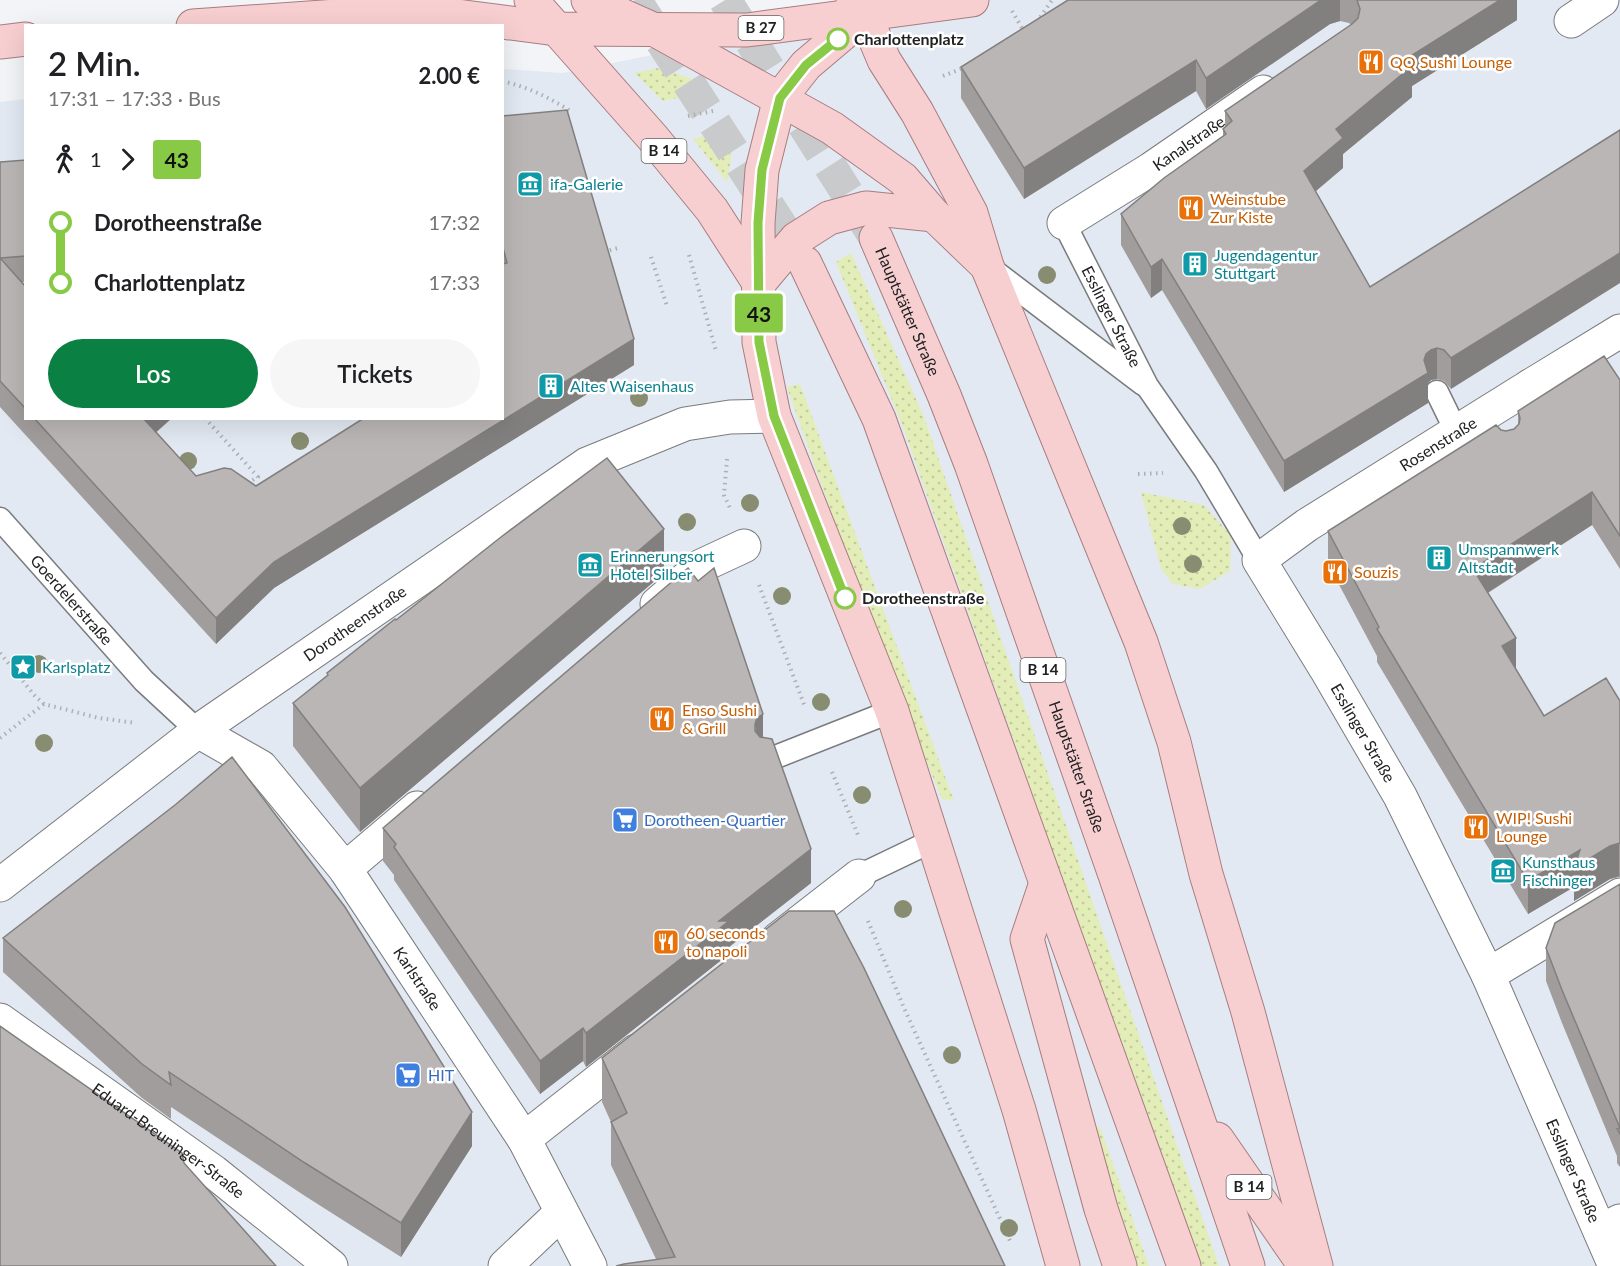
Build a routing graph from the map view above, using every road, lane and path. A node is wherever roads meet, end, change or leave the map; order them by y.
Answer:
1 (531, 0) edge
2 (588, 0) edge
3 (794, 0) edge
4 (972, 0) edge
5 (1052, 0) edge
6 (1602, 0) edge
7 (866, 5) edge
8 (435, 6) edge
9 (1011, 8) dead end
10 (282, 10) edge
11 (1571, 21) dead end
12 (204, 24) edge
13 (556, 29) junction
14 (657, 31) junction
15 (24, 39) edge
16 (0, 42) edge
17 (973, 63) edge
18 (941, 77) dead end
19 (1283, 79) edge
20 (504, 81) edge
21 (548, 97) dead end
22 (780, 98) junction
23 (934, 215) junction
24 (1064, 223) joint
25 (876, 238) tunnel mouth
26 (687, 247) dead end
27 (618, 248) dead end
28 (600, 253) edge
29 (651, 257) dead end
30 (805, 263) tunnel mouth
31 (987, 266) junction
32 (759, 283) junction
33 (666, 306) dead end
34 (1620, 331) edge
35 (1147, 386) junction
36 (1437, 392) dead end
37 (774, 416) junction
38 (730, 417) junction
39 (207, 420) edge
40 (1457, 433) junction
41 (244, 486) edge
42 (0, 519) edge
43 (744, 546) junction
44 (1260, 561) junction
45 (631, 627) edge
46 (0, 653) edge
47 (44, 704) junction
48 (892, 711) junction
49 (198, 730) junction
50 (0, 738) edge
51 (818, 739) junction
52 (768, 760) edge
53 (444, 785) edge
54 (934, 840) junction
55 (345, 869) junction
56 (859, 876) junction
57 (1046, 883) junction
58 (0, 885) edge
59 (1620, 895) edge
60 (866, 917) dead end
61 (754, 958) edge
62 (1488, 975) junction
63 (0, 1020) edge
64 (662, 1030) edge
65 (1194, 1107) junction
66 (524, 1139) junction
67 (561, 1213) junction
68 (1610, 1226) edge
69 (1012, 1245) dead end
70 (332, 1266) edge
71 (505, 1266) edge
72 (590, 1266) edge
73 (1063, 1266) edge
74 (1120, 1266) edge
75 (1184, 1266) edge
76 (1248, 1266) edge
77 (1305, 1266) edge
78 (1316, 1266) edge
79 (1615, 1266) edge

1 - 13 main road, B 14
2 - 14 main road, B 27
3 - 7 main road, B 27
4 - 7 main road, B 27
5 - 9 path
6 - 11 street
7 - 14 main road, B 27
7 - 22 main road
7 - 31 main road, B 14
8 - 10 main road, B 27
8 - 13 main road, B 27
10 - 12 main road, B 27
13 - 14 main road, B 27
13 - 32 main road, B 14
14 - 22 main road, B 27
15 - 16 main road
17 - 18 path
19 - 24 street, Kanalstraße
20 - 21 path
22 - 23 main road, B 27
22 - 32 main road
23 - 31 main road, B 27
23 - 32 main road
24 - 35 lane, Esslinger Straße
25 - 65 main road, Hauptstätter Straße / B 14
26 - 38 path
27 - 28 path
29 - 33 path
30 - 57 main road
31 - 35 lane
31 - 78 main road, B 14
32 - 37 main road
34 - 40 street, Rosenstraße
35 - 44 lane, Esslinger Straße
36 - 40 lane
37 - 38 street, Dorotheenstraße
37 - 48 main road
38 - 43 path
38 - 49 street, Dorotheenstraße
39 - 41 path
40 - 44 street, Rosenstraße
42 - 49 lane, Goerdelerstraße
43 - 45 street
43 - 51 path
44 - 62 street, Esslinger Straße
46 - 47 path
47 - 49 path
47 - 50 path
48 - 51 lane
48 - 54 main road
49 - 55 street, Karlstraße
49 - 58 street, Dorotheenstraße
51 - 52 lane
51 - 56 path
53 - 55 street
54 - 56 lane
54 - 73 main road
55 - 66 street, Karlstraße
56 - 61 street
57 - 74 main road
57 - 75 main road
59 - 62 street
60 - 69 path
62 - 68 street, Esslinger Straße
63 - 70 street, Eduard-Breuninger-Straße
64 - 66 street
65 - 76 main road, Hauptstätter Straße / B 14
65 - 77 main road, B 14
66 - 67 street, Karlstraße
67 - 71 street
67 - 72 street, Karlstraße
68 - 79 street, Esslinger Straße

